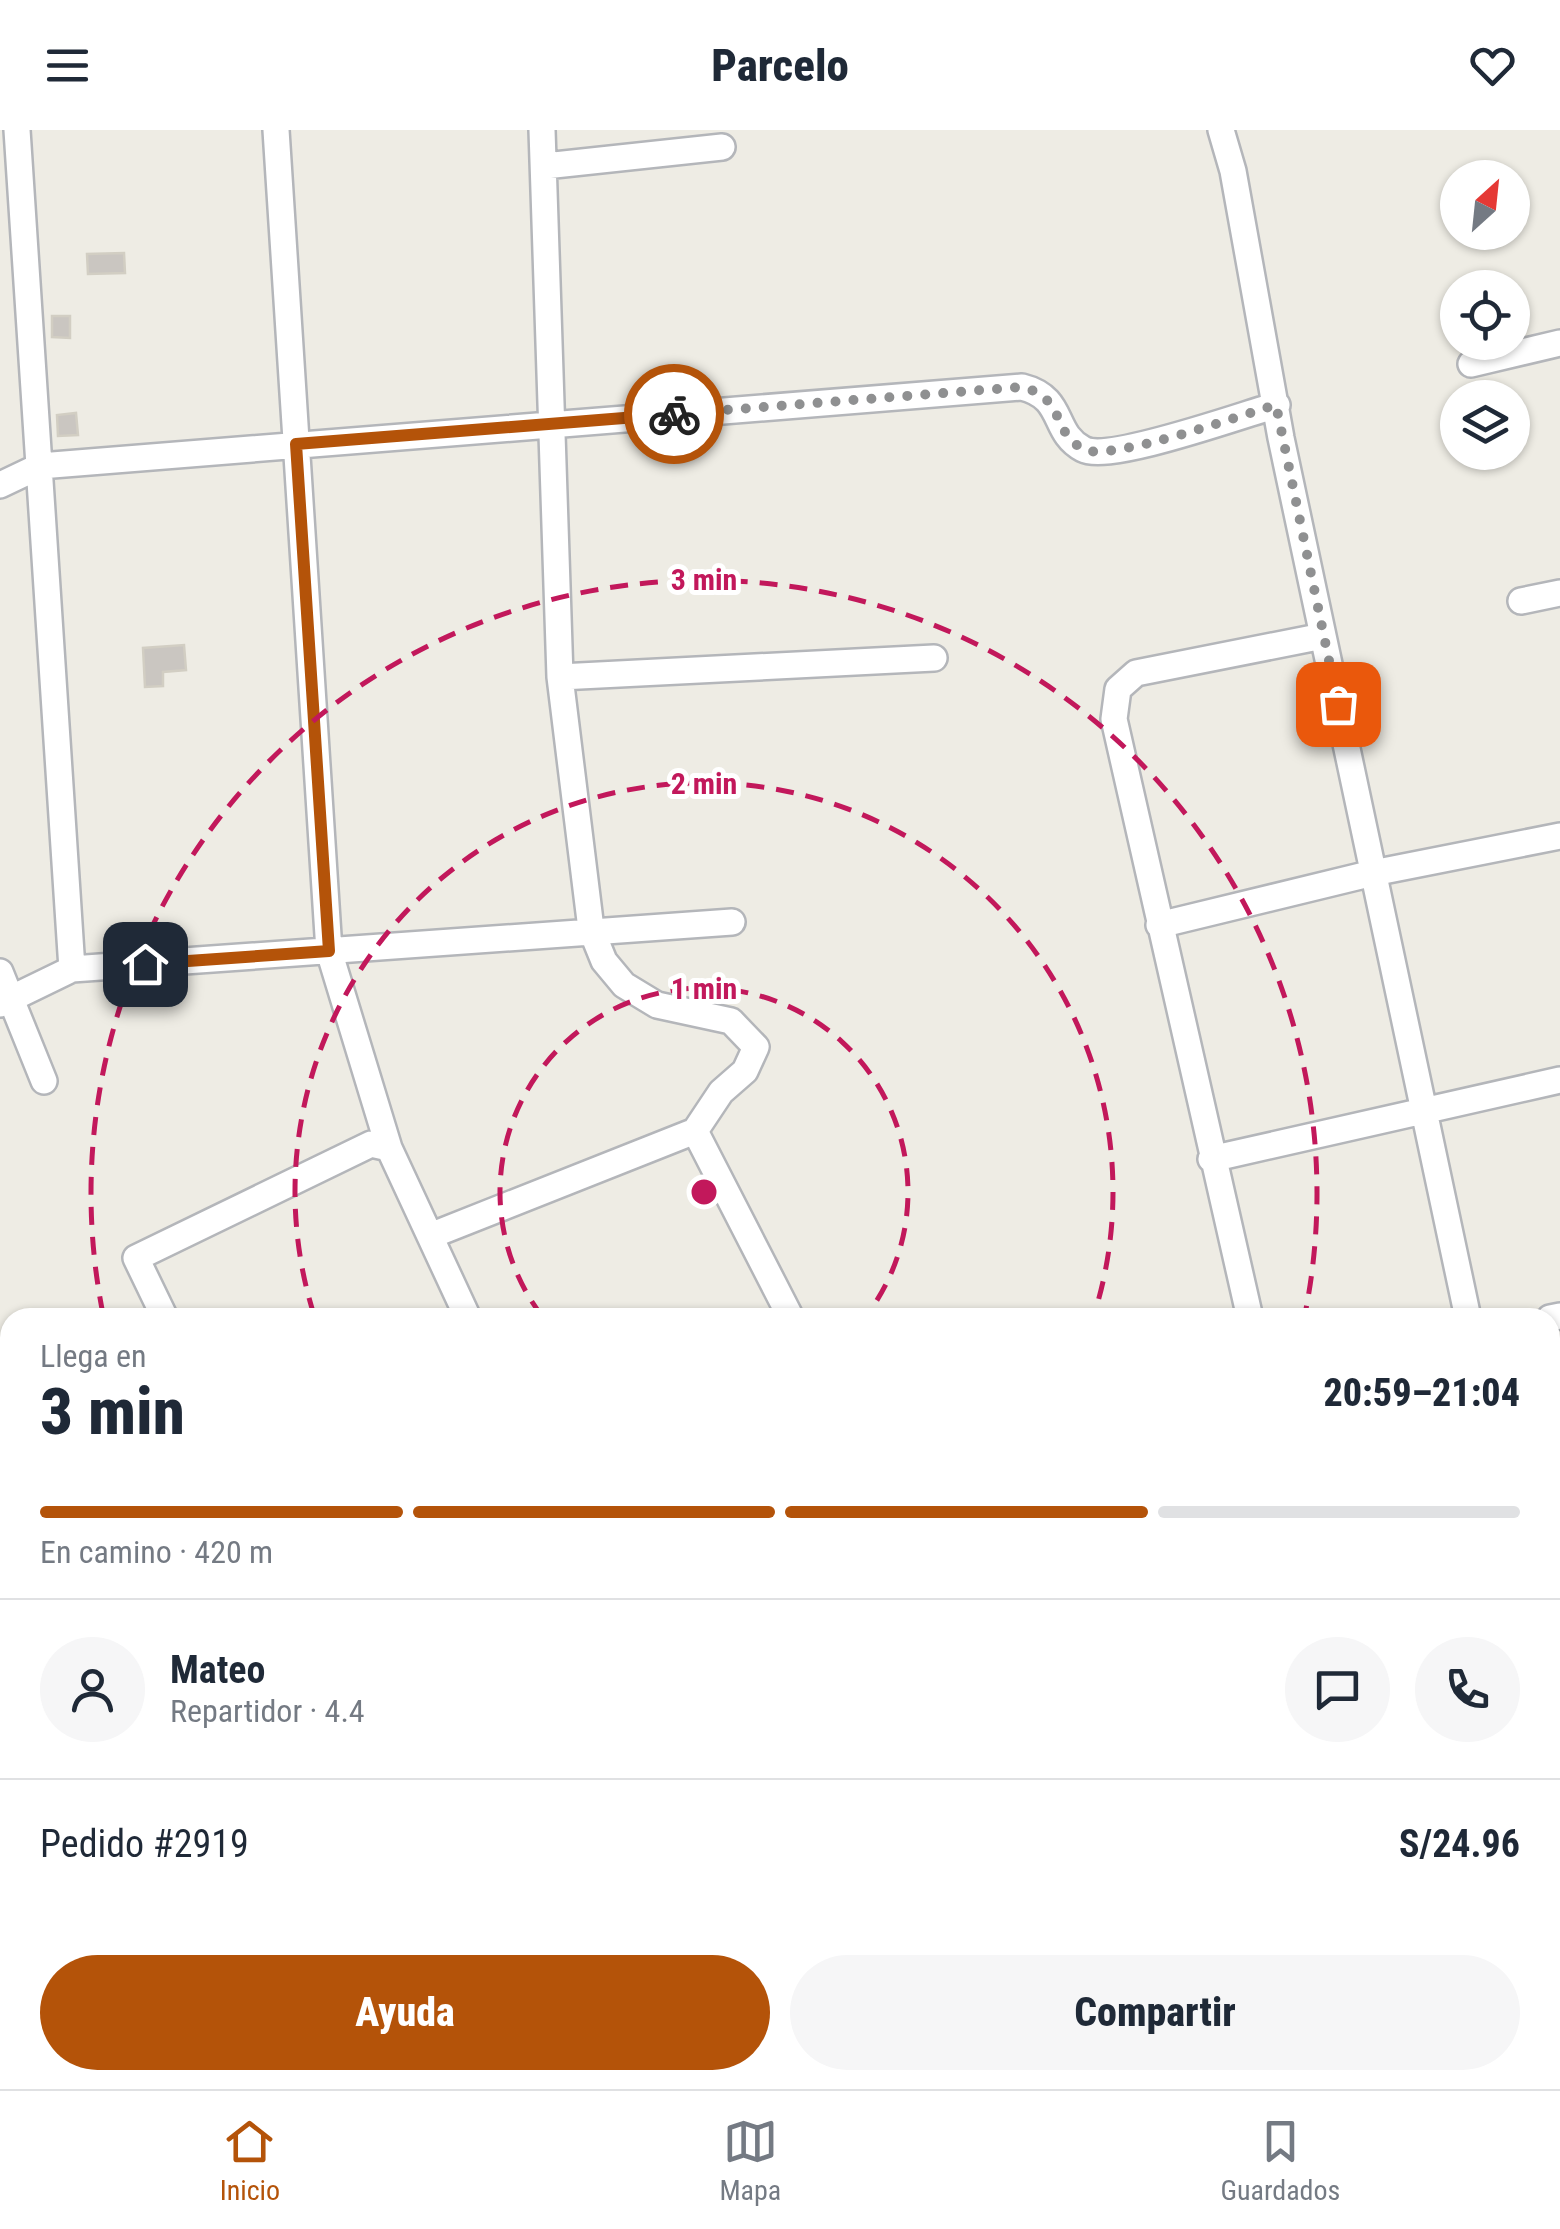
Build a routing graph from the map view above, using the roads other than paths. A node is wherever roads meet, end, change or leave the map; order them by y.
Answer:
1 (17, 130) edge
2 (276, 130) edge
3 (542, 130) edge
4 (1221, 130) edge
5 (722, 146) dead end
6 (546, 166) junction
7 (1560, 343) edge
8 (1471, 364) dead end
9 (1276, 405) junction
10 (553, 424) junction
11 (296, 444) junction
12 (40, 466) junction
13 (0, 485) edge
14 (1560, 593) edge
15 (1522, 602) dead end
16 (1324, 636) junction
17 (934, 658) dead end
18 (560, 677) junction
19 (1560, 836) edge
20 (1374, 873) junction
21 (732, 922) dead end
22 (1160, 925) junction
23 (591, 929) junction
24 (329, 951) junction
25 (72, 969) junction
26 (0, 972) edge
27 (6, 1001) edge
28 (1560, 1080) edge
29 (44, 1081) dead end
30 (1424, 1111) junction
31 (695, 1131) junction
32 (389, 1148) junction
33 (1211, 1159) junction
34 (430, 1236) junction
35 (159, 1308) edge
36 (463, 1308) edge
37 (786, 1308) edge
38 (1248, 1308) edge
39 (1466, 1308) edge

1 - 12 street
2 - 11 street
3 - 6 street
4 - 9 street
5 - 6 street
6 - 10 street
7 - 8 street
9 - 10 street
9 - 16 street
10 - 11 street
10 - 18 street
11 - 12 street
11 - 24 street
12 - 13 street
12 - 25 street
14 - 15 street
16 - 20 street
16 - 22 street
17 - 18 street
18 - 23 street
19 - 20 street
20 - 22 street
20 - 30 street
21 - 23 street
22 - 33 street
23 - 24 street
23 - 31 street
24 - 25 street
24 - 32 street
25 - 27 street
26 - 27 street
27 - 29 street
28 - 30 street
30 - 33 street
30 - 39 street
31 - 34 street
31 - 37 street
32 - 34 street
32 - 35 street
33 - 38 street
34 - 36 street

